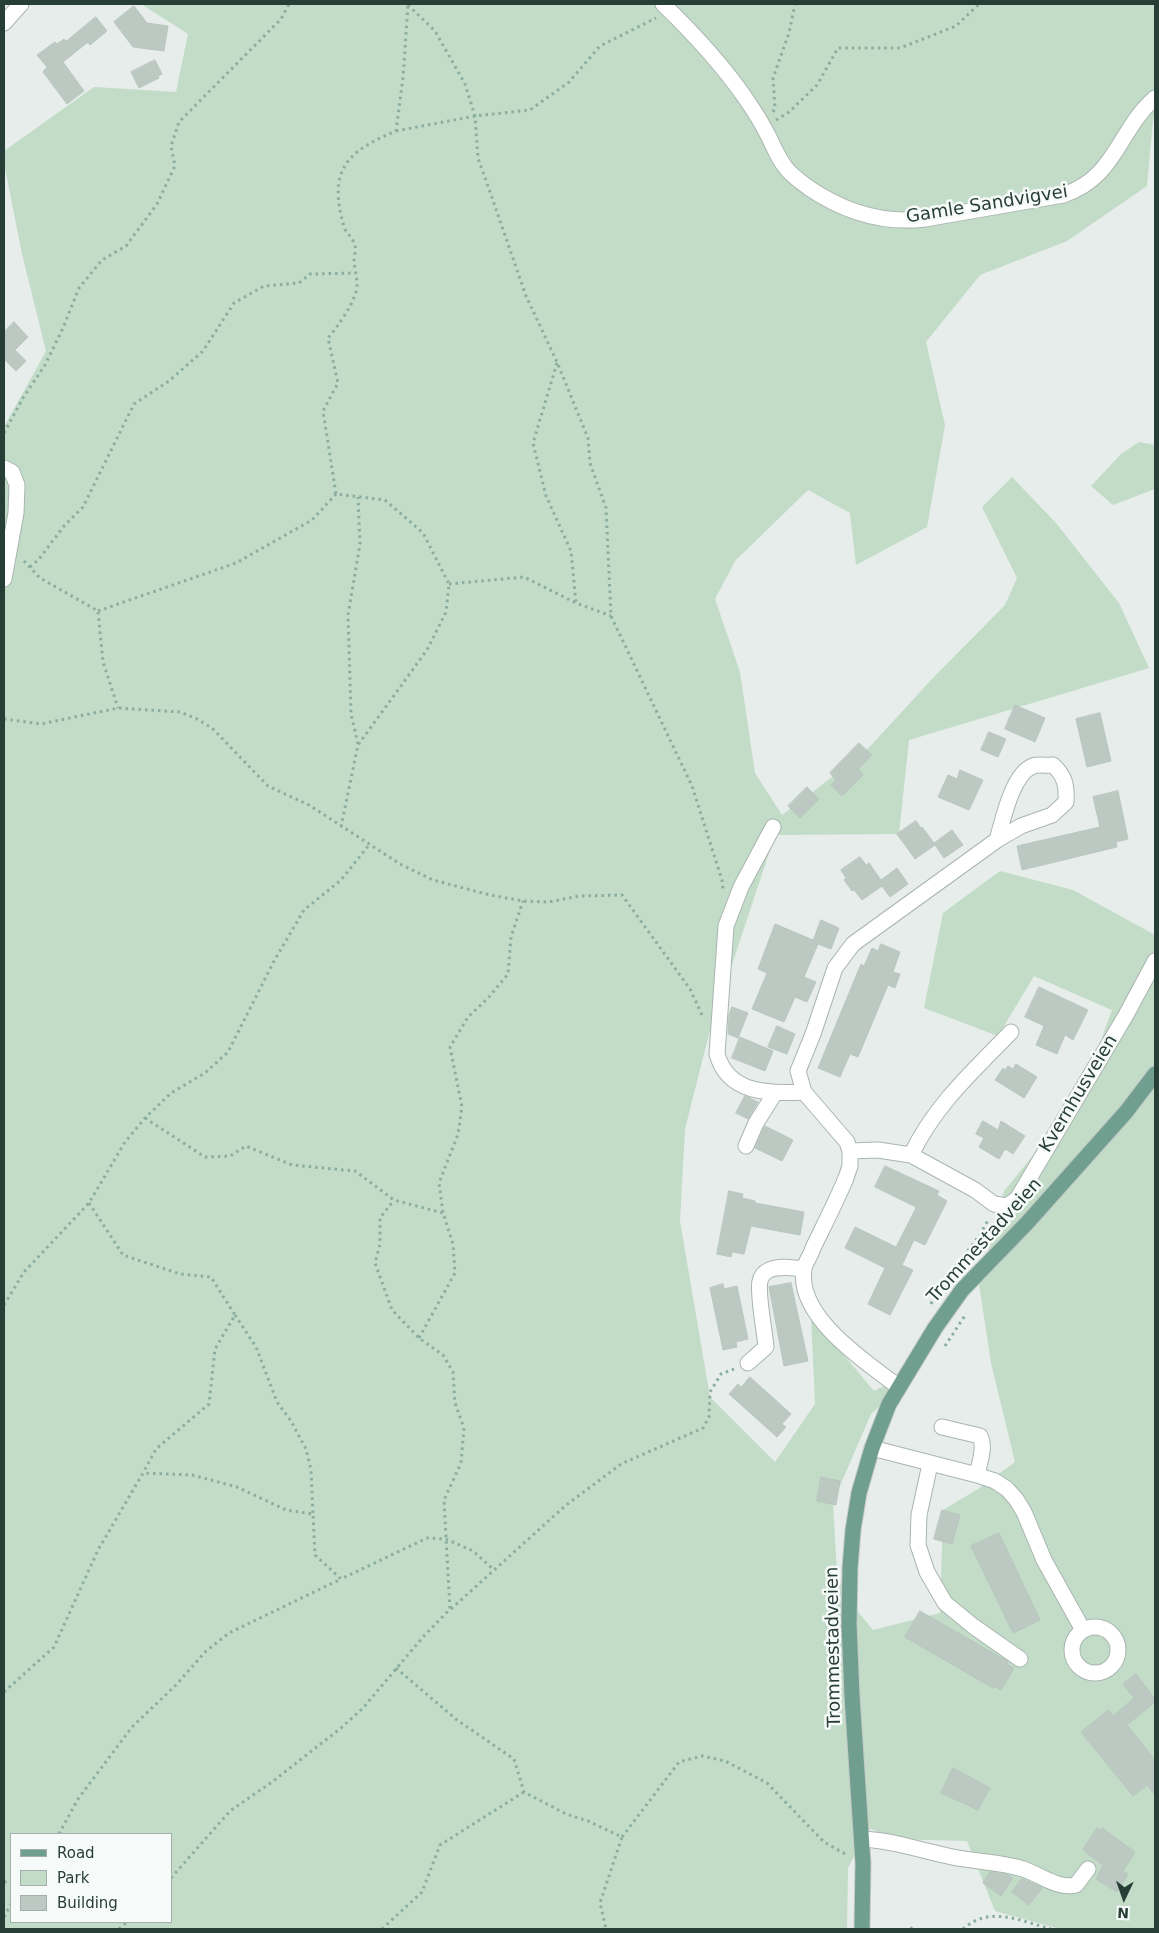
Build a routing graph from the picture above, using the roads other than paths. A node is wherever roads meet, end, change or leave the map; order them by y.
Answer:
1 (20, 4) edge
2 (666, 7) edge
3 (4, 23) edge
4 (1155, 98) edge
5 (4, 468) edge
6 (4, 579) edge
7 (773, 828) dead end
8 (998, 840) junction
9 (1155, 961) edge
10 (1011, 1032) dead end
11 (1155, 1074) edge
12 (804, 1092) junction
13 (776, 1093) junction
14 (746, 1146) dead end
15 (850, 1151) junction
16 (911, 1155) junction
17 (804, 1269) junction
18 (748, 1363) dead end
19 (899, 1387) junction
20 (942, 1427) dead end
21 (872, 1448) junction
22 (930, 1464) junction
23 (977, 1475) junction
24 (1083, 1630) dead end
25 (1020, 1659) dead end
26 (862, 1839) junction
27 (1088, 1870) dead end
28 (862, 1929) edge

1 - 3 street
2 - 4 street, Gamle Sandvigvei
5 - 6 street
7 - 13 street
8 - 8 street
8 - 12 street
9 - 16 street, Kvernhusveien
10 - 16 street
11 - 19 main road, Trommestadveien
12 - 13 street
12 - 15 street
13 - 14 street
15 - 16 street
15 - 17 street
17 - 18 street
17 - 19 street
19 - 21 main road, Trommestadveien
20 - 23 street
21 - 22 street
21 - 26 main road, Trommestadveien
22 - 23 street
22 - 25 street
23 - 24 street
26 - 27 street
26 - 28 main road, Trommestadveien

